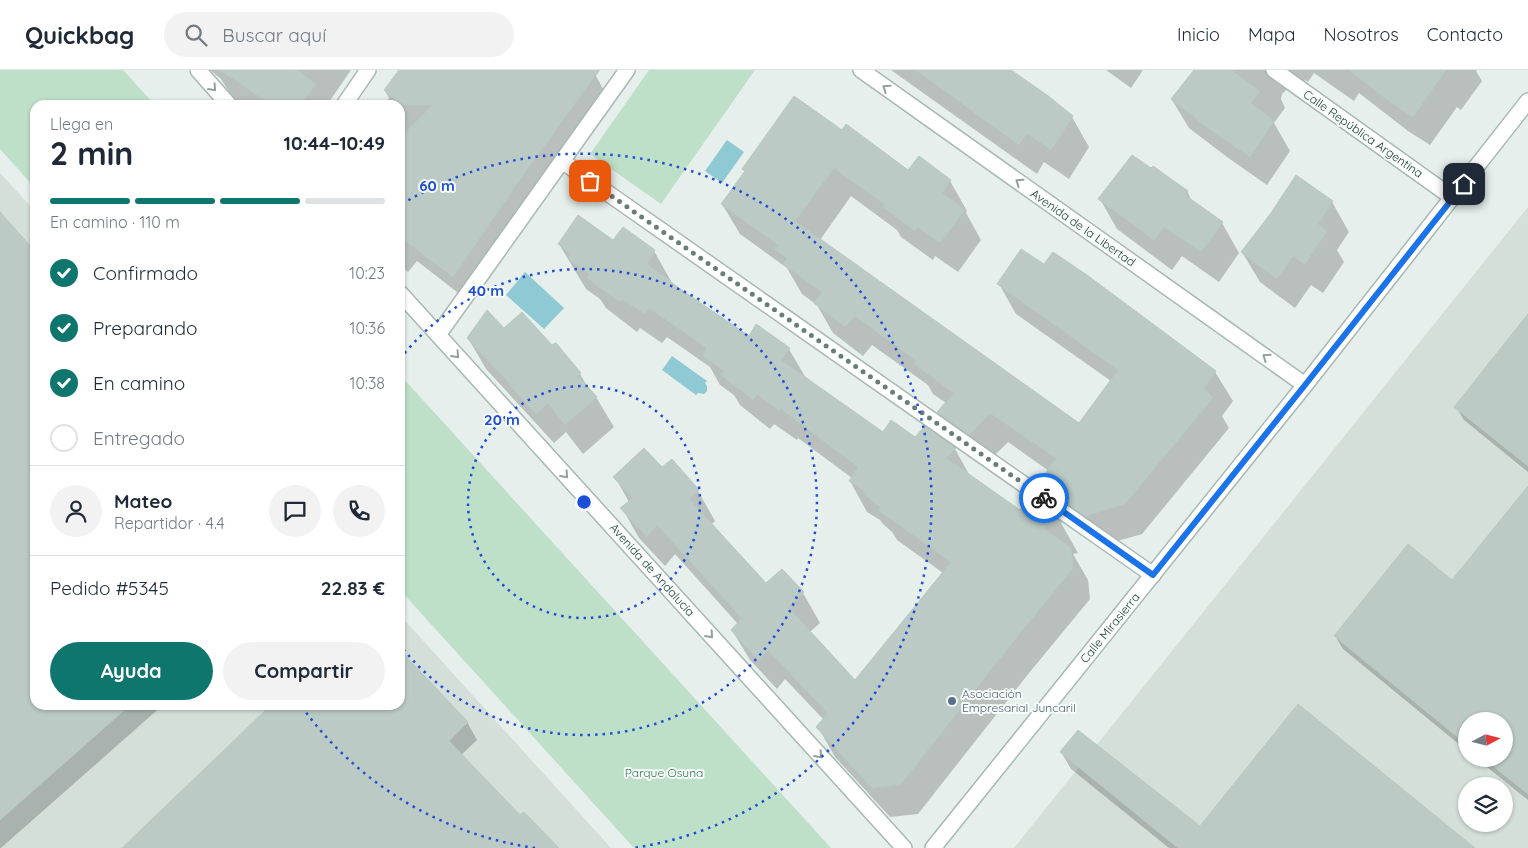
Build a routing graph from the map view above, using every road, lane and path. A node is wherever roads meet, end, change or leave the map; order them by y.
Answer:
1 (198, 70) edge
2 (368, 70) edge
3 (627, 70) edge
4 (861, 70) edge
5 (1274, 70) edge
6 (225, 100) edge
7 (347, 100) edge
8 (1528, 101) edge
9 (562, 161) junction
10 (1453, 198) junction
11 (405, 299) edge
12 (438, 335) junction
13 (1305, 385) junction
14 (1153, 575) junction
15 (904, 848) edge
16 (933, 848) edge

1 -> 6 street
2 - 7 street
3 - 9 street
13 -> 4 street, Avenida de la Libertad
5 - 10 street, Calle República Argentina
8 - 10 street, Calle Mirasierra
9 - 12 street
9 - 14 street
10 - 13 street, Calle Mirasierra
11 - 12 street, Avenida de Andalucía
12 -> 15 street, Avenida de Andalucía
13 - 14 street, Calle Mirasierra
14 - 16 street, Calle Mirasierra

